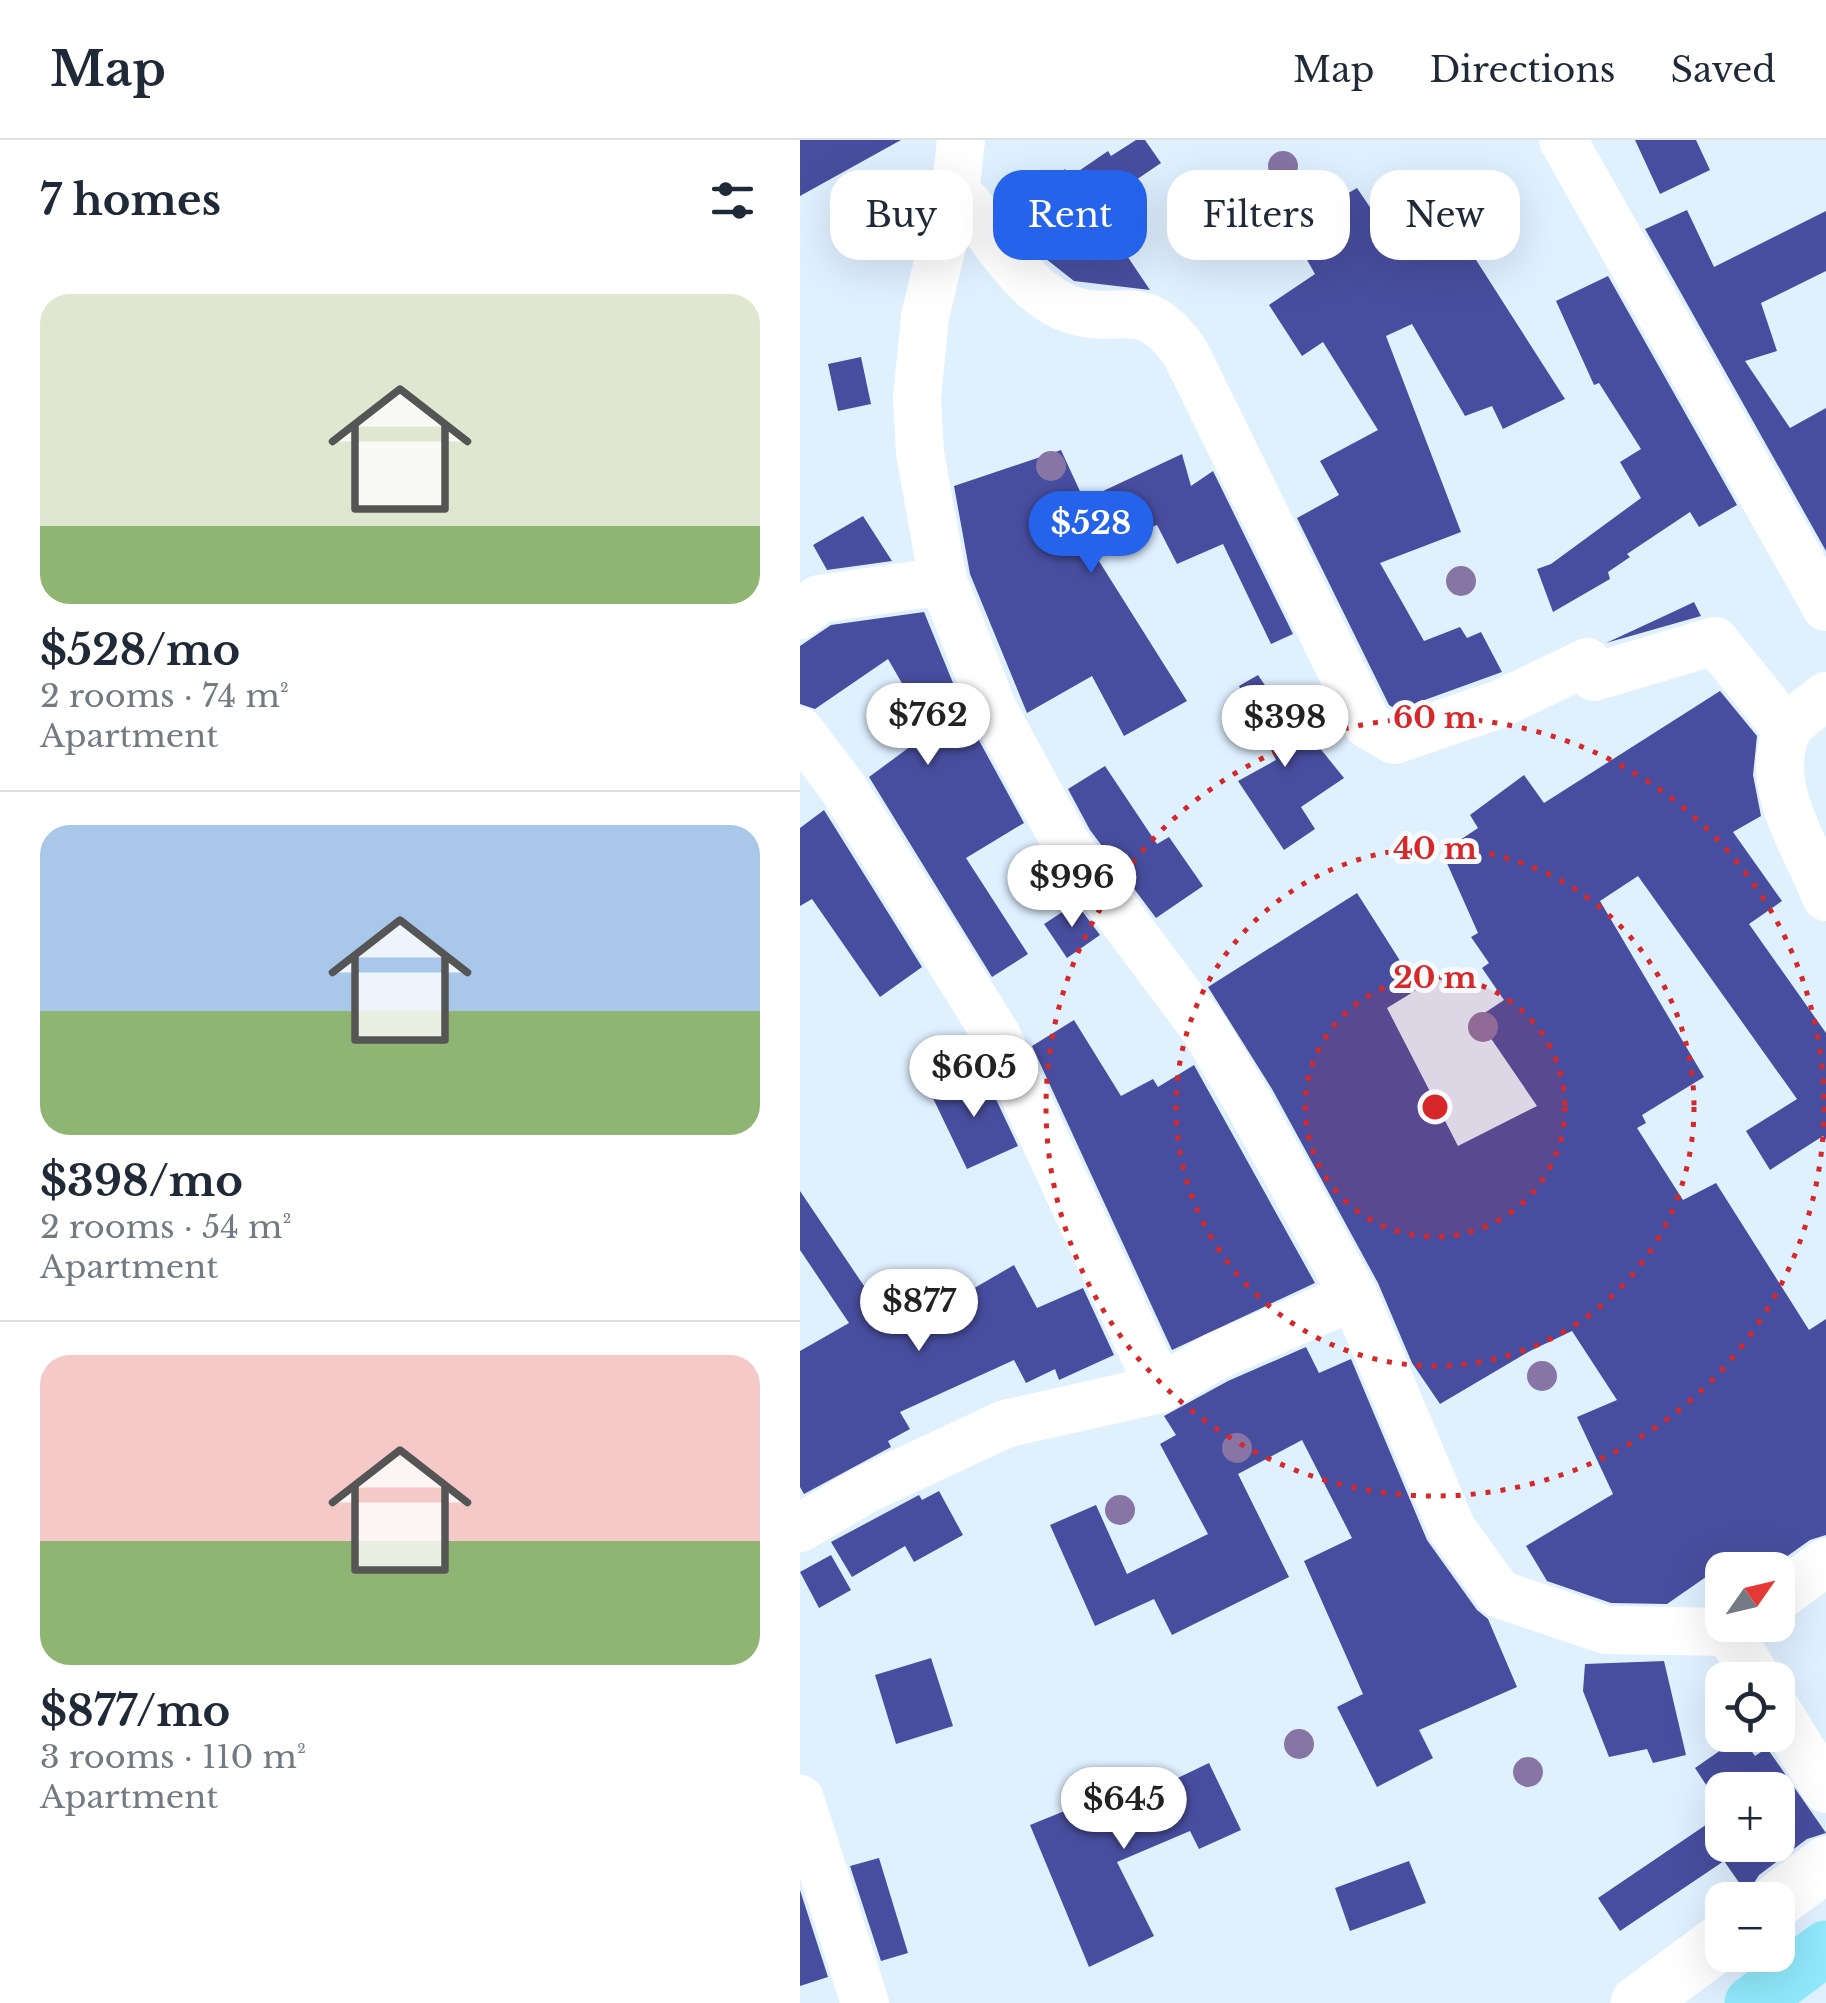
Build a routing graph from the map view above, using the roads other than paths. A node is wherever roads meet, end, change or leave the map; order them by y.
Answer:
1 (961, 140) edge
2 (1563, 140) edge
3 (956, 170) edge
4 (973, 211) edge
5 (939, 260) edge
6 (943, 581) junction
7 (1826, 607) edge
8 (800, 615) edge
9 (1826, 696) edge
10 (1787, 730) junction
11 (800, 731) edge
12 (1826, 897) edge
13 (1354, 1296) junction
14 (1160, 1389) junction
15 (800, 1528) edge
16 (1826, 1562) edge
17 (1795, 1585) edge
18 (1705, 1629) edge
19 (1795, 1739) edge
20 (1826, 1789) edge
21 (800, 1798) edge
22 (1826, 1864) edge
23 (1795, 1887) edge
24 (1826, 1948) edge
25 (1705, 1954) edge
26 (865, 2003) edge
27 (1638, 2003) edge
28 (1752, 2003) edge

1 - 3 street
2 - 7 street
4 - 10 street
5 - 6 street
6 - 8 street
6 - 13 street
9 - 10 street
10 - 12 street
11 - 14 street
13 - 14 street
13 - 18 street
14 - 15 street
16 - 17 street
19 - 20 street
21 - 26 street
22 - 23 street
24 - 28 main road
25 - 27 street

